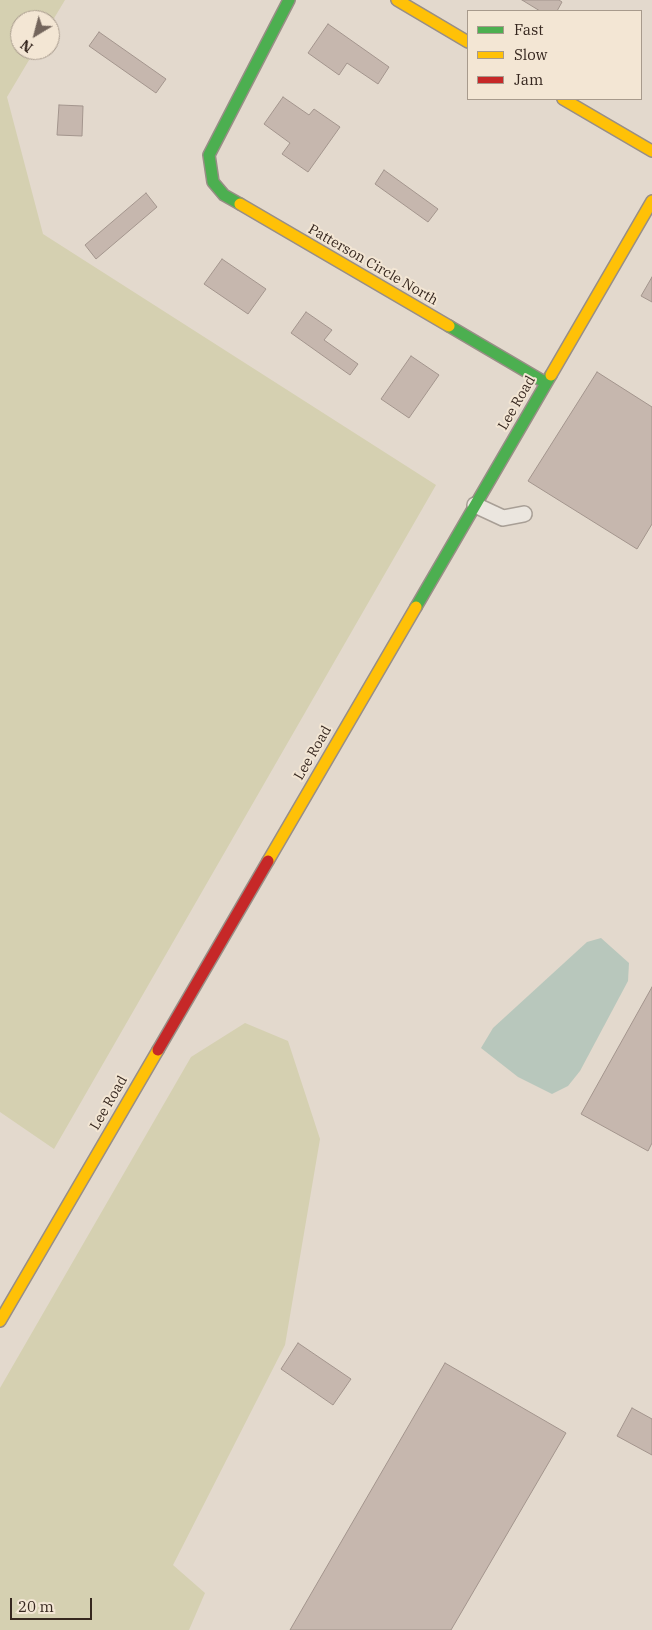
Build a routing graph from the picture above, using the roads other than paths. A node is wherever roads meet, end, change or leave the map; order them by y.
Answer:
1 (289, 0) edge
2 (397, 0) edge
3 (467, 41) edge
4 (565, 100) edge
5 (652, 151) edge
6 (652, 201) edge
7 (546, 383) junction
8 (475, 505) junction
9 (524, 514) dead end
10 (0, 1320) edge

1 - 7 street, Patterson Circle North
2 - 3 street
4 - 5 street
6 - 7 street, Lee Road
7 - 8 street, Lee Road
8 - 9 lane
8 - 10 street, Lee Road

